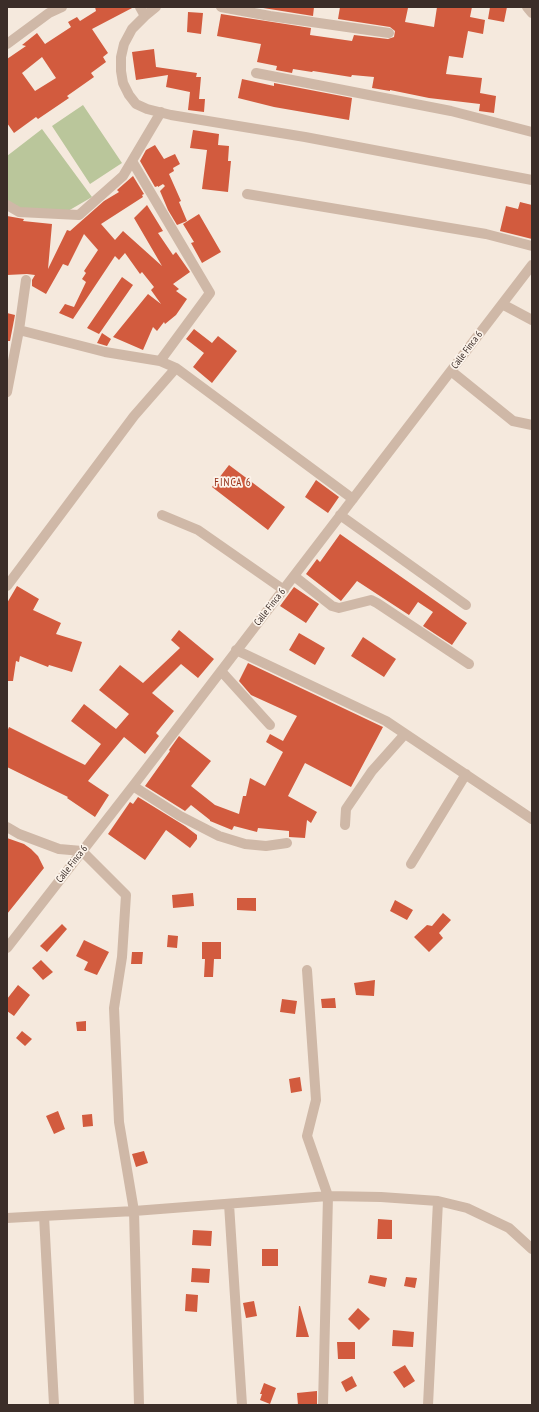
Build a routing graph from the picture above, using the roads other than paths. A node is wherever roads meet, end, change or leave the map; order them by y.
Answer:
1 (62, 7) edge
2 (156, 7) edge
3 (221, 7) edge
4 (527, 7) edge
5 (142, 12) edge
6 (532, 13) edge
7 (389, 33) dead end
8 (7, 44) edge
9 (256, 73) dead end
10 (161, 112) junction
11 (532, 132) edge
12 (132, 161) junction
13 (532, 180) edge
14 (247, 194) dead end
15 (7, 205) edge
16 (532, 246) edge
17 (531, 269) edge
18 (26, 280) dead end
19 (502, 304) junction
20 (532, 320) edge
21 (19, 330) junction
22 (160, 361) junction
23 (176, 368) junction
24 (451, 371) junction
25 (7, 392) edge
26 (532, 425) edge
27 (353, 499) junction
28 (162, 515) dead end
29 (340, 515) junction
30 (11, 574) edge
31 (294, 576) junction
32 (7, 586) edge
33 (284, 590) junction
34 (466, 605) dead end
35 (236, 650) junction
36 (469, 664) dead end
37 (221, 671) junction
38 (270, 725) dead end
39 (405, 734) junction
40 (466, 774) junction
41 (133, 786) junction
42 (532, 819) edge
43 (345, 825) dead end
44 (7, 827) edge
45 (287, 844) dead end
46 (82, 851) junction
47 (411, 864) dead end
48 (7, 948) edge
49 (307, 970) dead end
50 (328, 1196) junction
51 (438, 1201) junction
52 (229, 1204) junction
53 (134, 1211) junction
54 (44, 1216) junction
55 (7, 1218) edge
56 (532, 1248) edge
57 (54, 1405) edge
58 (139, 1405) edge
59 (242, 1405) edge
60 (323, 1405) edge
61 (428, 1405) edge

1 - 8 street
2 - 5 street
3 - 7 street
4 - 6 street
5 - 10 street
9 - 11 street
10 - 12 street
10 - 13 street
12 - 15 street
12 - 22 street
14 - 16 street
17 - 19 street, Calle Finca 6
18 - 21 street
19 - 20 street
19 - 24 street, Calle Finca 6
21 - 22 street
21 - 25 street
22 - 23 street
23 - 27 street
23 - 30 street
24 - 26 street
24 - 27 street, Calle Finca 6
27 - 29 street, Calle Finca 6
28 - 33 street
29 - 31 street, Calle Finca 6
29 - 34 street
30 - 32 street
31 - 33 street, Calle Finca 6
31 - 36 street
33 - 35 street, Calle Finca 6
35 - 37 street, Calle Finca 6
35 - 39 street
37 - 38 street
37 - 41 street, Calle Finca 6
39 - 40 street
39 - 43 street
40 - 42 street
40 - 47 street
41 - 45 street
41 - 46 street, Calle Finca 6
44 - 46 street
46 - 48 street, Calle Finca 6
46 - 53 street
49 - 50 street
50 - 51 street
50 - 52 street
50 - 60 street
51 - 56 street
51 - 61 street
52 - 53 street
52 - 59 street
53 - 54 street
53 - 58 street
54 - 55 street
54 - 57 street

